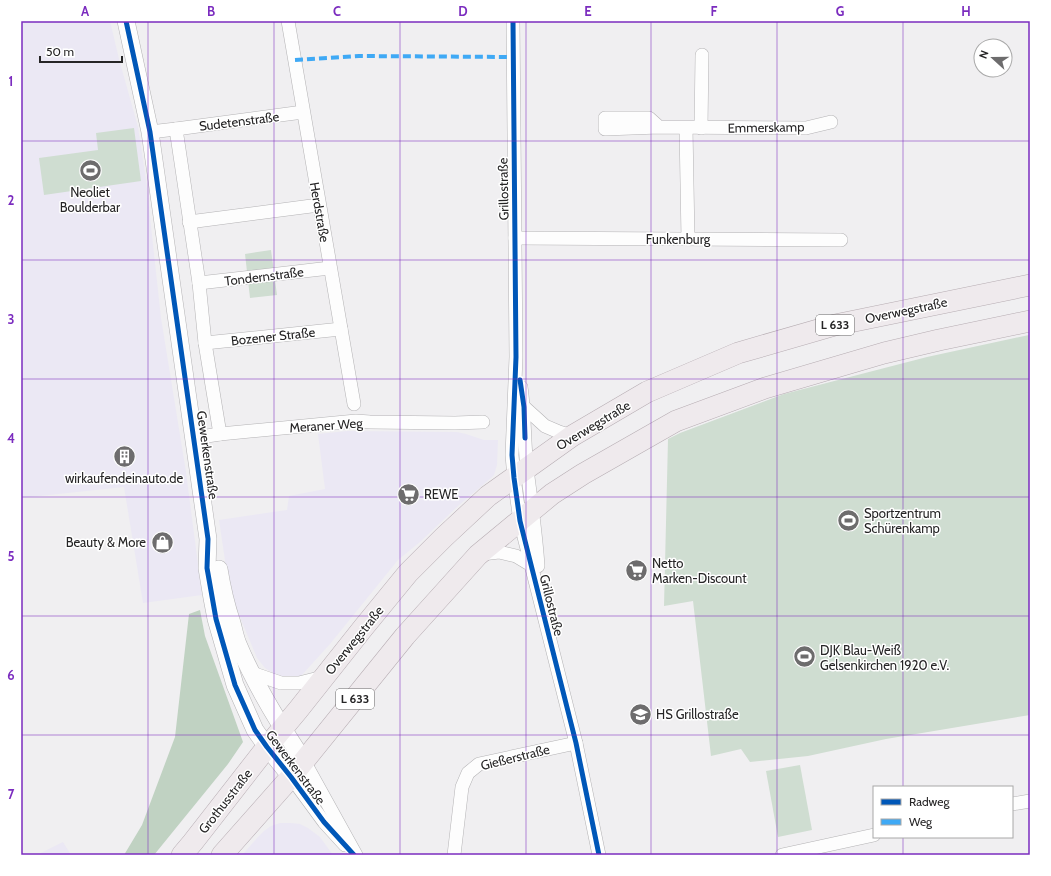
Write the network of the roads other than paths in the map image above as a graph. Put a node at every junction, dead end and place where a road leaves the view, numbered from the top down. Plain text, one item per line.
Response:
1 (126, 21) edge
2 (288, 21) edge
3 (513, 21) edge
4 (702, 55) dead end
5 (303, 112) junction
6 (831, 122) dead end
7 (659, 127) dead end
8 (686, 128) junction
9 (701, 128) junction
10 (176, 129) junction
11 (150, 132) junction
12 (319, 205) junction
13 (189, 222) junction
14 (515, 238) junction
15 (688, 239) junction
16 (841, 240) dead end
17 (330, 268) junction
18 (198, 283) junction
19 (1030, 285) edge
20 (1030, 321) edge
21 (341, 329) junction
22 (205, 343) junction
23 (516, 357) junction
24 (354, 404) dead end
25 (524, 407) junction
26 (483, 422) dead end
27 (220, 434) junction
28 (572, 436) junction
29 (194, 438) junction
30 (520, 473) junction
31 (526, 516) junction
32 (208, 539) junction
33 (478, 555) junction
34 (531, 565) junction
35 (540, 604) junction
36 (252, 673) junction
37 (323, 678) junction
38 (282, 729) junction
39 (576, 743) junction
40 (267, 747) junction
41 (304, 761) junction
42 (292, 777) junction
43 (1030, 801) edge
44 (1013, 804) edge
45 (873, 835) edge
46 (829, 850) edge
47 (182, 855) edge
48 (222, 855) edge
49 (355, 855) edge
50 (454, 855) edge
51 (599, 855) edge
52 (782, 855) edge

1 - 11 street, Gewerkenstraße
2 - 5 street, Herdstraße
3 - 14 street, Grillostraße
4 - 9 street
5 - 10 street, Sudetenstraße
5 - 12 street, Herdstraße
6 - 9 street, Emmerskamp
7 - 8 street, Emmerskamp
8 - 9 street, Emmerskamp
8 - 15 street
10 - 11 street
10 - 13 street, Gewerkenstraße
11 - 29 street, Gewerkenstraße
12 - 13 street
12 - 17 street, Herdstraße
13 - 18 street, Gewerkenstraße
14 - 15 street, Funkenburg
14 - 23 street, Grillostraße
15 - 16 street, Funkenburg
17 - 18 street, Tondernstraße
17 - 21 street, Herdstraße
18 - 22 street, Gewerkenstraße
19 - 28 main road, Overwegstraße / L 633
20 - 31 main road, L 633
21 - 22 street, Bozener Straße
21 - 24 street, Herdstraße
22 - 27 street, Gewerkenstraße
23 - 25 street, Grillostraße
23 - 30 street, Grillostraße
25 - 28 street
25 - 30 street, Grillostraße
26 - 27 street, Meraner Weg
27 - 29 street, Meraner Weg
28 - 30 main road, Overwegstraße / L 633
29 - 32 street, Gewerkenstraße
30 - 31 street, Grillostraße
30 - 37 main road, Overwegstraße / L 633
31 - 33 main road, L 633
31 - 34 street, Grillostraße
31 - 35 street, Grillostraße
32 - 36 street, Gewerkenstraße
32 - 40 street, Gewerkenstraße
33 - 34 street
33 - 41 main road, L 633
34 - 35 street, Grillostraße
35 - 39 street, Grillostraße
36 - 37 street
36 - 38 street, Gewerkenstraße
37 - 38 main road, Overwegstraße / L 633
38 - 40 main road, Overwegstraße / L 633
38 - 41 street, Gewerkenstraße
39 - 50 street, Gießerstraße
39 - 51 street, Grillostraße
40 - 42 street, Gewerkenstraße
40 - 47 main road, Grothusstraße / L 633
41 - 42 main road, L 633
41 - 49 street, Gewerkenstraße
42 - 48 main road, L 633
42 - 49 street, Gewerkenstraße
43 - 44 street
45 - 46 street
46 - 52 street

